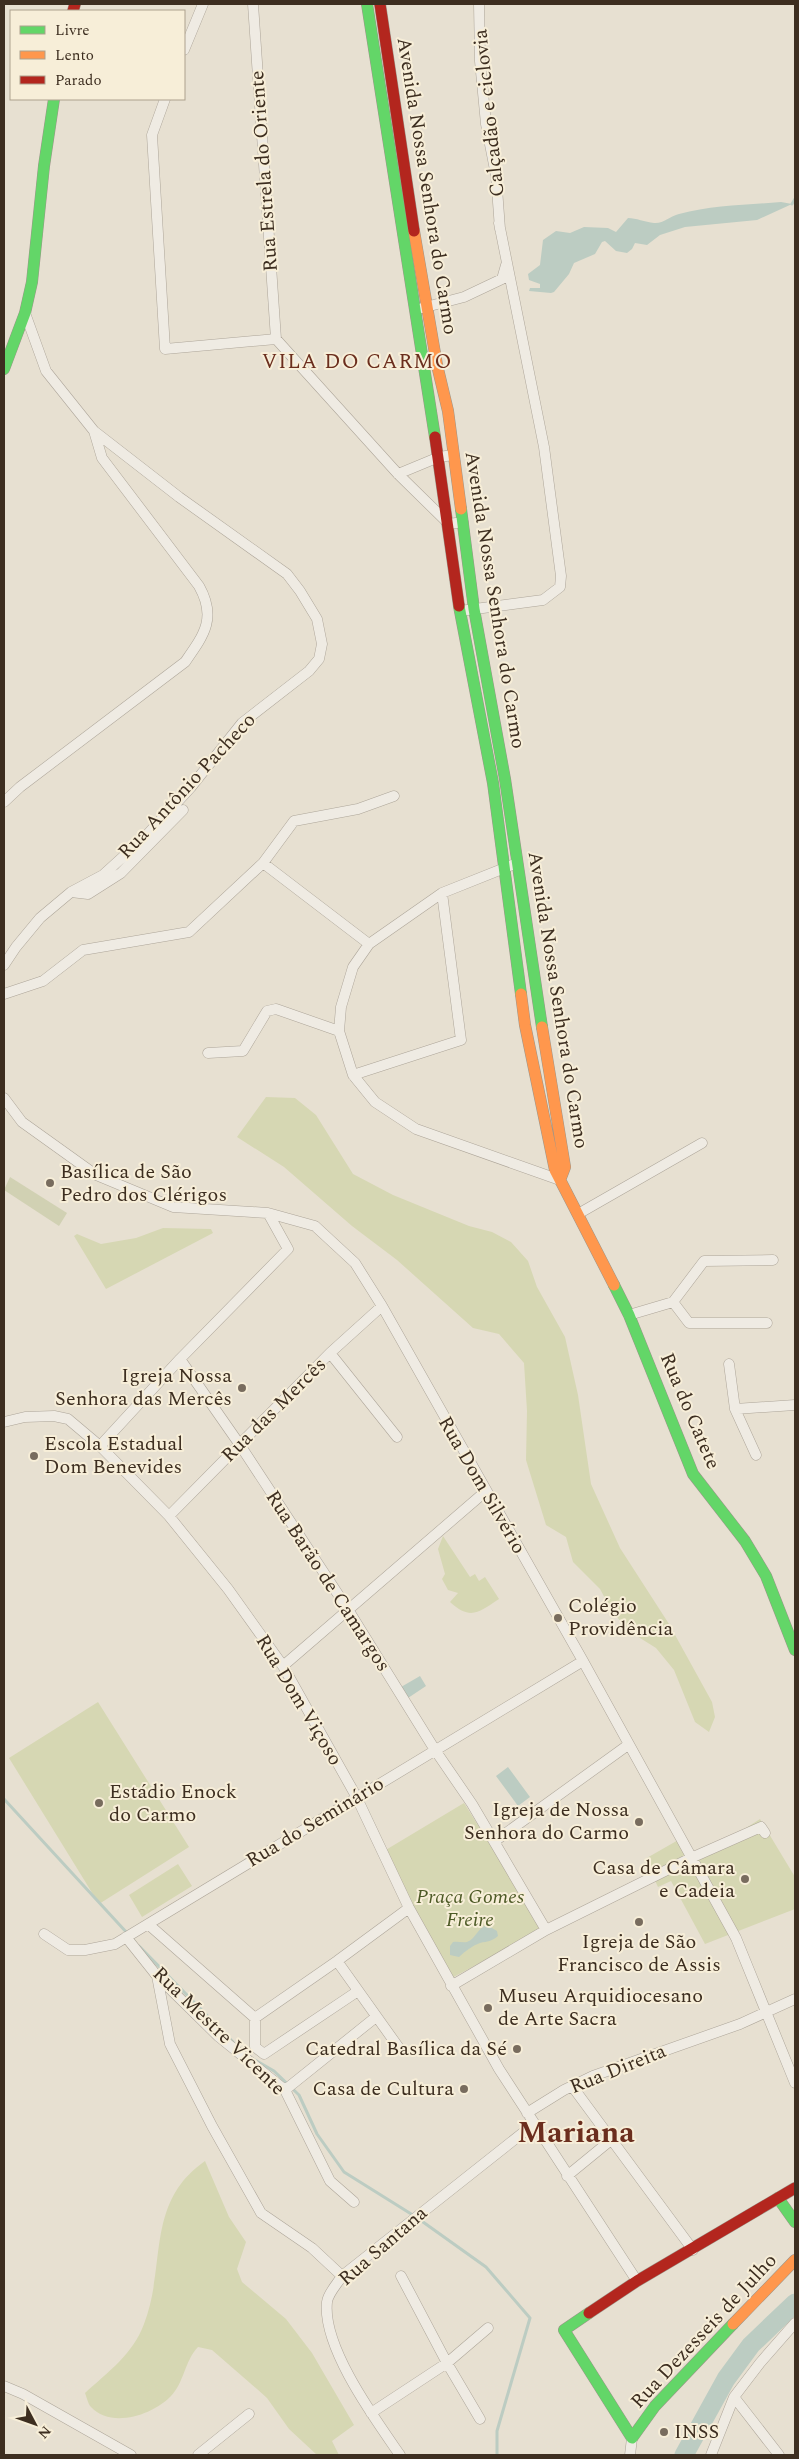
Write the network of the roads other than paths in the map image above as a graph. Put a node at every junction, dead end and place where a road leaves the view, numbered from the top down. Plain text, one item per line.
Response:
1 (203, 4) edge
2 (253, 4) edge
3 (367, 4) edge
4 (380, 4) edge
5 (479, 4) edge
6 (185, 48) edge
7 (386, 48) junction
8 (374, 52) junction
9 (54, 100) edge
10 (165, 100) edge
11 (499, 223) junction
12 (415, 235) junction
13 (403, 239) junction
14 (429, 306) junction
15 (414, 311) junction
16 (26, 313) junction
17 (276, 339) junction
18 (437, 365) junction
19 (425, 368) junction
20 (4, 369) edge
21 (94, 431) junction
22 (453, 455) junction
23 (439, 457) junction
24 (398, 474) junction
25 (463, 522) junction
26 (449, 524) junction
27 (474, 609) junction
28 (460, 611) junction
29 (484, 662) junction
30 (472, 665) junction
31 (505, 779) junction
32 (493, 783) junction
33 (394, 796) dead end
34 (4, 802) edge
35 (183, 810) dead end
36 (263, 863) junction
37 (517, 863) junction
38 (503, 868) junction
39 (71, 892) junction
40 (442, 893) junction
41 (369, 944) junction
42 (4, 965) edge
43 (4, 994) edge
44 (541, 1022) junction
45 (525, 1026) junction
46 (339, 1031) junction
47 (208, 1054) dead end
48 (353, 1075) junction
49 (4, 1098) edge
50 (702, 1143) dead end
51 (560, 1180) junction
52 (268, 1214) junction
53 (578, 1214) junction
54 (773, 1260) dead end
55 (673, 1302) junction
56 (382, 1306) junction
57 (629, 1315) junction
58 (766, 1323) dead end
59 (330, 1354) junction
60 (180, 1359) junction
61 (729, 1364) dead end
62 (795, 1404) edge
63 (734, 1409) junction
64 (4, 1422) edge
65 (397, 1437) dead end
66 (240, 1445) junction
67 (100, 1446) junction
68 (756, 1455) dead end
69 (486, 1491) junction
70 (169, 1516) junction
71 (347, 1608) junction
72 (795, 1650) edge
73 (583, 1661) junction
74 (283, 1666) junction
75 (628, 1745) junction
76 (434, 1750) junction
77 (356, 1796) junction
78 (765, 1833) dead end
79 (495, 1841) junction
80 (691, 1858) junction
81 (409, 1908) junction
82 (148, 1924) junction
83 (546, 1930) junction
84 (44, 1934) dead end
85 (126, 1937) junction
86 (337, 1961) junction
87 (157, 1976) junction
88 (451, 1986) junction
89 (358, 1991) junction
90 (795, 1999) edge
91 (767, 2012) junction
92 (376, 2017) junction
93 (254, 2018) junction
94 (399, 2048) dead end
95 (795, 2083) edge
96 (572, 2086) junction
97 (285, 2090) junction
98 (528, 2113) junction
99 (534, 2124) junction
100 (611, 2140) junction
101 (567, 2176) junction
102 (795, 2188) edge
103 (778, 2198) junction
104 (354, 2202) dead end
105 (795, 2222) edge
106 (693, 2250) junction
107 (795, 2260) edge
108 (342, 2276) junction
109 (401, 2276) dead end
110 (637, 2281) junction
111 (795, 2323) edge
112 (488, 2328) dead end
113 (447, 2363) junction
114 (4, 2386) edge
115 (734, 2398) junction
116 (371, 2413) junction
117 (249, 2414) dead end
118 (480, 2419) dead end
119 (632, 2438) junction
120 (131, 2455) edge
121 (198, 2455) edge
122 (400, 2455) edge
123 (630, 2455) edge
124 (711, 2455) edge
125 (779, 2455) edge

1 - 6 street
2 - 17 street, Rua Estrela do Oriente
3 - 8 street, Avenida Nossa Senhora do Carmo
4 - 7 street, Avenida Nossa Senhora do Carmo
5 - 11 street, Calçadão e ciclovia
7 - 8 street
7 - 12 street, Avenida Nossa Senhora do Carmo
8 - 13 street, Avenida Nossa Senhora do Carmo
9 - 16 street
10 - 17 street
11 - 14 street
11 - 27 street
12 - 13 street
12 - 14 street, Avenida Nossa Senhora do Carmo
13 - 15 street, Avenida Nossa Senhora do Carmo
14 - 15 street
14 - 18 street, Avenida Nossa Senhora do Carmo
15 - 19 street, Avenida Nossa Senhora do Carmo
16 - 20 street
16 - 21 street
17 - 24 street
18 - 19 street
18 - 22 street, Avenida Nossa Senhora do Carmo
19 - 23 street, Avenida Nossa Senhora do Carmo
21 - 34 street
21 - 39 street, Rua Antônio Pacheco
22 - 23 street
22 - 25 street, Avenida Nossa Senhora do Carmo
23 - 24 street
23 - 26 street, Avenida Nossa Senhora do Carmo
24 - 26 street
25 - 26 street
25 - 27 street, Avenida Nossa Senhora do Carmo
26 - 28 street, Avenida Nossa Senhora do Carmo
27 - 28 street
27 - 29 street, Avenida Nossa Senhora do Carmo
28 - 30 street, Avenida Nossa Senhora do Carmo
29 - 30 street
29 - 31 street, Avenida Nossa Senhora do Carmo
30 - 32 street, Avenida Nossa Senhora do Carmo
31 - 32 street
31 - 37 street, Avenida Nossa Senhora do Carmo
32 - 38 street, Avenida Nossa Senhora do Carmo
33 - 36 street
35 - 39 street, Rua Antônio Pacheco
36 - 41 street
36 - 43 street
37 - 38 street
37 - 44 street, Avenida Nossa Senhora do Carmo
38 - 40 street
38 - 45 street, Avenida Nossa Senhora do Carmo
39 - 42 street, Rua Antônio Pacheco
40 - 41 street
40 - 48 street
41 - 46 street
44 - 45 street
44 - 51 street, Avenida Nossa Senhora do Carmo
45 - 51 street, Avenida Nossa Senhora do Carmo
46 - 47 street
46 - 48 street
48 - 51 street
49 - 52 street, Rua Dom Silvério
50 - 53 street
51 - 53 street, Rua do Catete
52 - 56 street, Rua Dom Silvério
52 - 60 street
53 - 57 street, Rua do Catete
54 - 55 street
55 - 57 street
55 - 58 street
56 - 59 street, Rua das Mercês
56 - 69 street, Rua Dom Silvério
57 - 72 street, Rua do Catete
59 - 65 street
59 - 66 street, Rua das Mercês
60 - 66 street, Rua Barão de Camargos
60 - 67 street
61 - 63 street
62 - 63 street
63 - 68 street
64 - 67 street, Rua Dom Viçoso
66 - 70 street, Rua das Mercês
66 - 71 street, Rua Barão de Camargos
67 - 70 street, Rua Dom Viçoso
69 - 71 street
69 - 73 street, Rua Dom Silvério
70 - 74 street, Rua Dom Viçoso
71 - 74 street
71 - 76 street, Rua Barão de Camargos
73 - 75 street, Rua Dom Silvério
73 - 76 street, Rua do Seminário
74 - 77 street, Rua Dom Viçoso
75 - 79 street
75 - 80 street, Rua Dom Silvério
76 - 77 street, Rua do Seminário
76 - 79 street, Rua Barão de Camargos
77 - 81 street, Rua Dom Viçoso
77 - 82 street, Rua do Seminário
78 - 80 street
79 - 83 street
80 - 83 street
80 - 91 street, Rua Dom Silvério
81 - 86 street
81 - 88 street, Rua Dom Viçoso
82 - 85 street, Rua do Seminário
82 - 93 street
83 - 88 street
84 - 85 street, Rua do Seminário
85 - 87 street, Rua Mestre Vicente
86 - 89 street
86 - 93 street
87 - 97 street, Rua Mestre Vicente
87 - 108 street
88 - 98 street, Rua Dom Viçoso
89 - 92 street
89 - 93 street
90 - 91 street, Rua Direita
91 - 95 street, Rua Dom Silvério
91 - 96 street, Rua Direita
92 - 94 street
92 - 97 street
96 - 98 street, Rua Direita
96 - 100 street
97 - 104 street, Rua Mestre Vicente
98 - 99 street, Rua Dom Viçoso
99 - 101 street, Rua Dom Viçoso
99 - 108 street, Rua Santana
100 - 101 street
100 - 106 street
101 - 110 street, Rua Dom Viçoso
102 - 103 street
103 - 105 street
103 - 106 street
106 - 110 street
107 - 119 street, Rua Dezesseis de Julho
108 - 116 street, Rua Santana
109 - 113 street
110 - 119 street
111 - 115 street
112 - 113 street
113 - 116 street
113 - 118 street
114 - 120 street
115 - 124 street
115 - 125 street
116 - 122 street, Rua Santana
117 - 121 street
119 - 123 street, Rua Dezesseis de Julho

